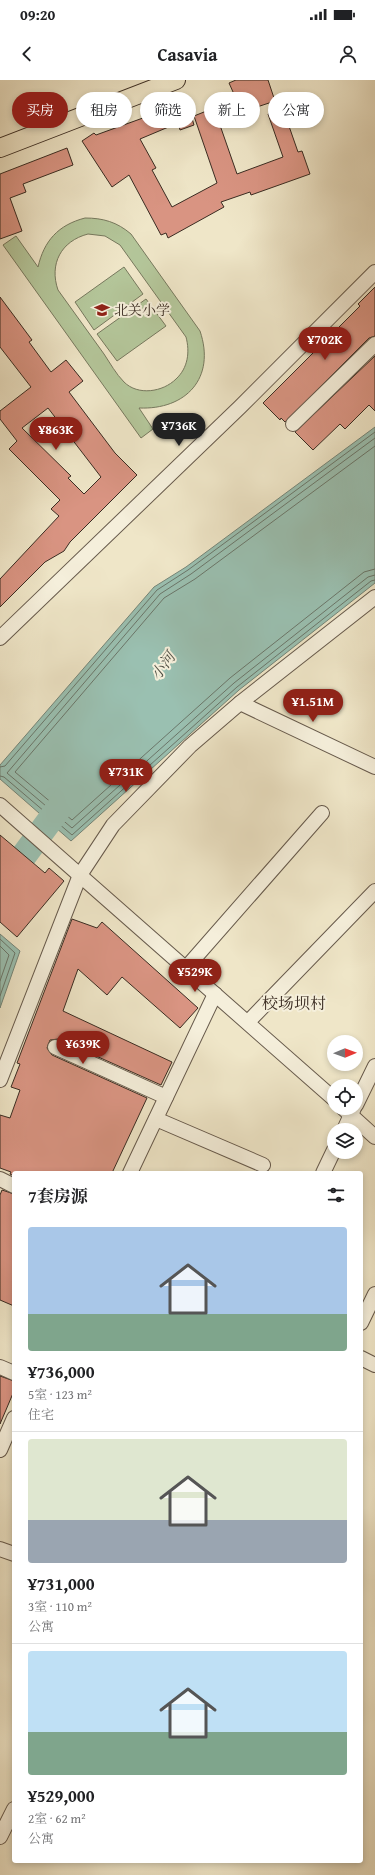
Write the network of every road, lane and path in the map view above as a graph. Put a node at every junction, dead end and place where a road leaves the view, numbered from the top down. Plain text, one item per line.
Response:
1 (146, 80) edge
2 (176, 80) edge
3 (0, 136) edge
4 (0, 148) edge
5 (375, 272) edge
6 (375, 344) edge
7 (293, 424) dead end
8 (375, 597) edge
9 (0, 638) edge
10 (240, 703) junction
11 (375, 767) edge
12 (0, 805) edge
13 (322, 813) dead end
14 (76, 872) junction
15 (375, 891) edge
16 (186, 968) junction
17 (215, 994) junction
18 (248, 1022) junction
19 (55, 1047) dead end
20 (375, 1066) edge
21 (0, 1080) edge
22 (363, 1088) edge
23 (327, 1093) edge
24 (166, 1097) junction
25 (356, 1115) edge
26 (156, 1118) junction
27 (375, 1137) edge
28 (330, 1159) edge
29 (262, 1165) dead end
30 (131, 1171) edge
31 (324, 1171) edge
32 (0, 1179) edge
33 (12, 1185) edge
34 (375, 1294) edge
35 (363, 1319) edge
36 (363, 1359) edge
37 (375, 1365) edge
38 (0, 1367) edge
39 (12, 1372) edge
40 (12, 1423) edge
41 (0, 1450) edge
42 (0, 1549) edge
43 (12, 1553) edge
44 (12, 1813) edge
45 (0, 1837) edge

1 - 3 main road
2 - 4 main road
5 - 9 street
6 - 7 street
8 - 10 street
10 - 11 street
10 - 14 street
12 - 14 street
13 - 16 street
14 - 16 street
14 - 21 street
15 - 18 street
16 - 17 street
17 - 18 street
17 - 24 street
18 - 23 street
19 - 24 street
20 - 22 street
24 - 26 street
25 - 27 street
26 - 29 street
26 - 30 street
28 - 31 street
32 - 33 street
34 - 35 street
36 - 37 street
38 - 39 street
40 - 41 street
42 - 43 street
44 - 45 street

